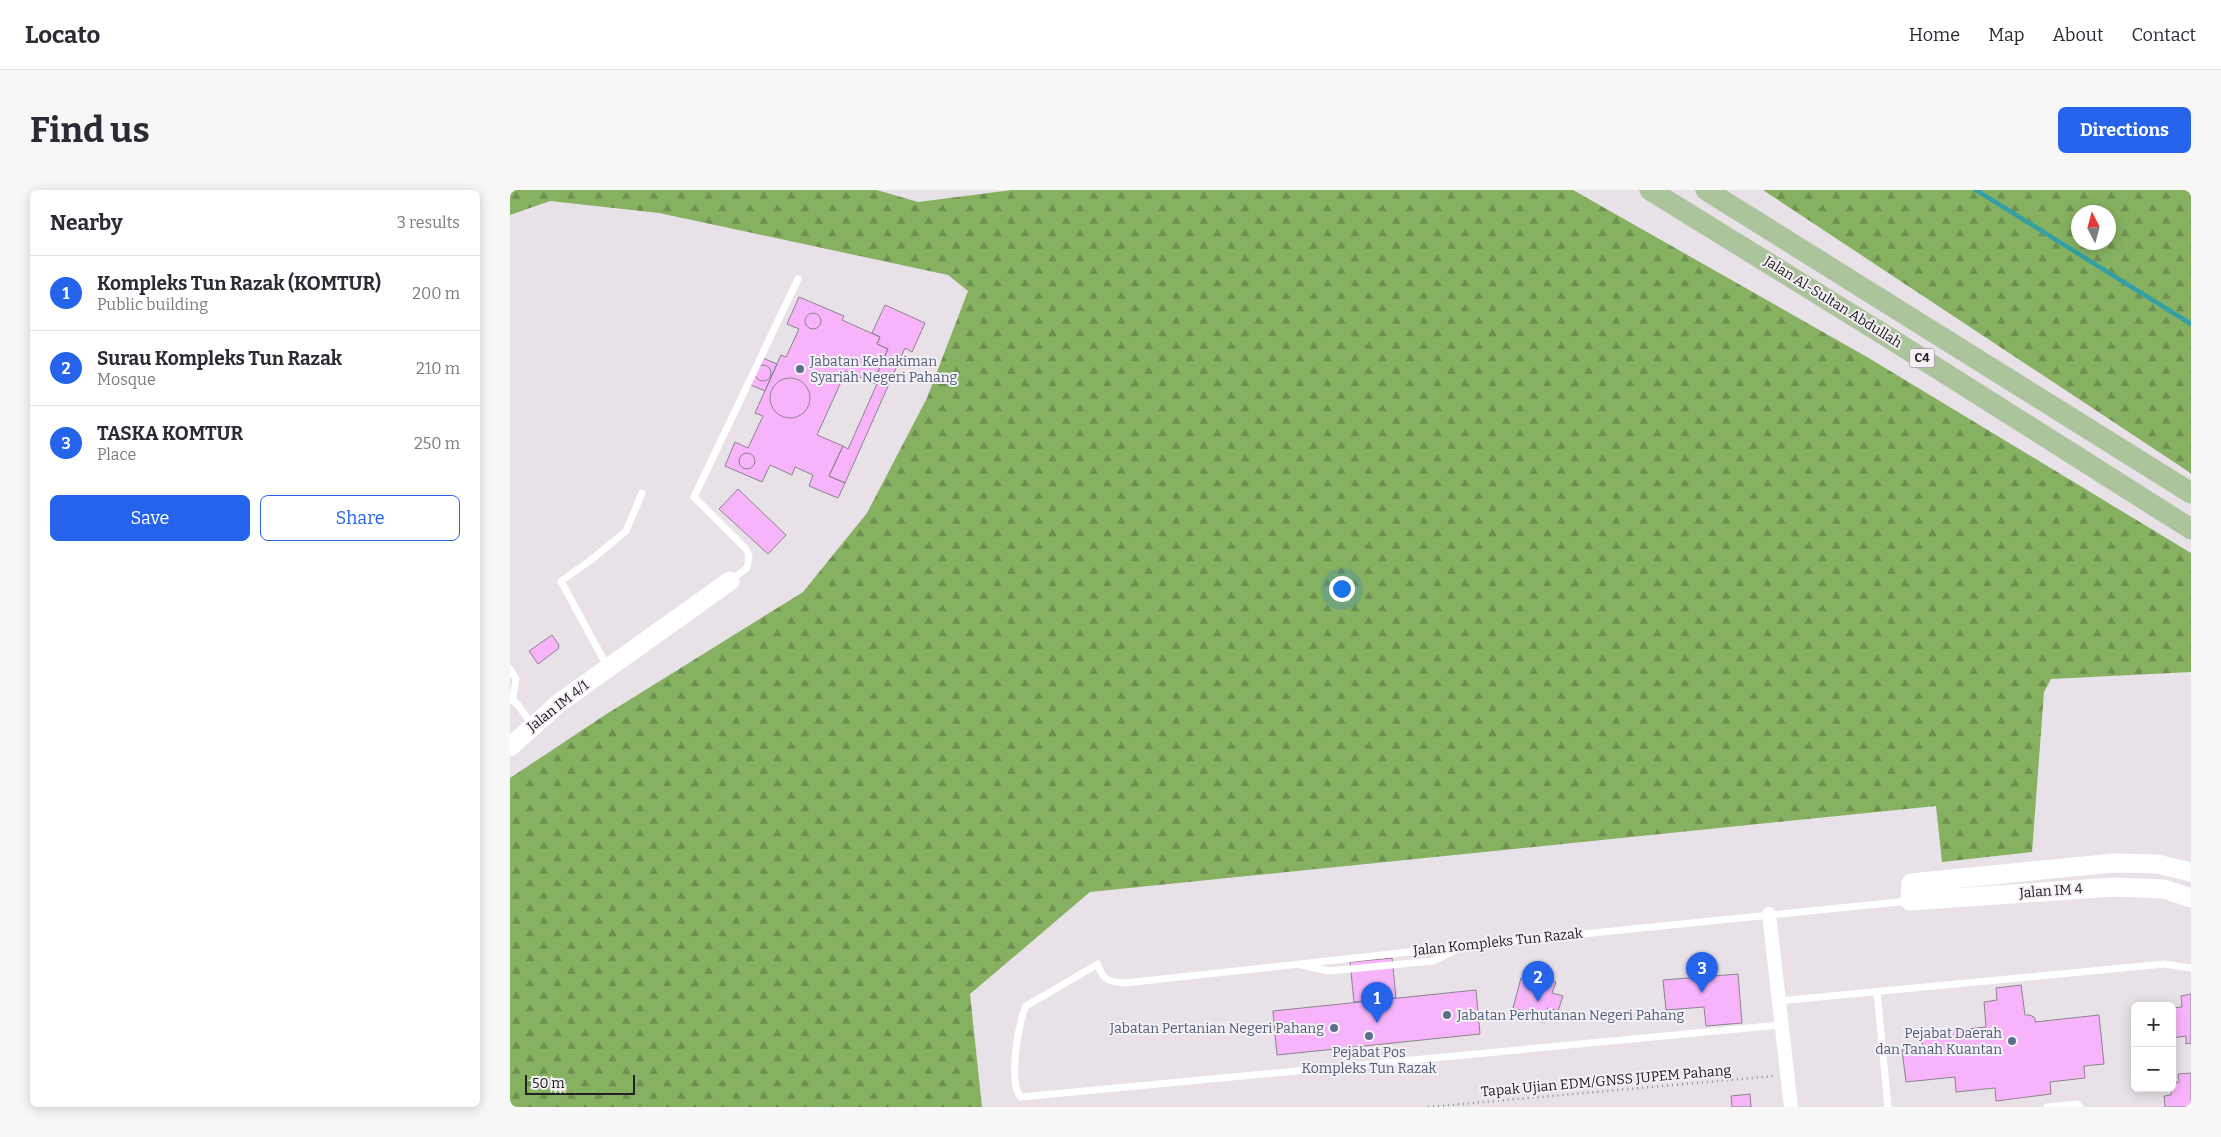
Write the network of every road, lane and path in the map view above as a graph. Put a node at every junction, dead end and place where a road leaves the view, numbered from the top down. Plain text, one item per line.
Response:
1 (1650, 190) edge
2 (1706, 190) edge
3 (798, 279) dead end
4 (642, 493) dead end
5 (2191, 493) edge
6 (2191, 529) edge
7 (730, 581) joint
8 (608, 668) junction
9 (510, 669) edge
10 (511, 698) edge
11 (533, 725) junction
12 (510, 747) edge
13 (2191, 872) edge
14 (1911, 892) junction
15 (2191, 898) edge
16 (1769, 914) junction
17 (1464, 946) junction
18 (1296, 964) junction
19 (2191, 968) edge
20 (1877, 992) junction
21 (1778, 1002) junction
22 (1781, 1025) junction
23 (1785, 1075) junction
24 (1428, 1107) edge
25 (1791, 1107) edge
26 (1888, 1107) edge
27 (2046, 1107) edge
28 (2080, 1107) edge

1 - 6 main road, Jalan Al-Sultan Abdullah / C4
2 - 5 main road, Jalan Al-Sultan Abdullah / C4
3 - 7 lane
4 - 8 lane
7 - 8 street, Jalan IM 4/1
8 - 11 street, Jalan IM 4/1
9 - 10 lane
10 - 11 lane
11 - 12 street, Jalan IM 4/1
13 - 14 street, Jalan IM 4
14 - 15 street, Jalan IM 4
14 - 16 lane, Jalan Kompleks Tun Razak
16 - 17 lane, Jalan Kompleks Tun Razak
16 - 21 street
17 - 18 lane, Jalan Kompleks Tun Razak
17 - 18 lane
18 - 22 lane, Jalan Kompleks Tun Razak
19 - 20 lane
20 - 21 lane
20 - 26 lane
21 - 22 street
22 - 23 street
23 - 24 path, Tapak Ujian EDM/GNSS JUPEM Pahang
23 - 25 street
27 - 28 lane

